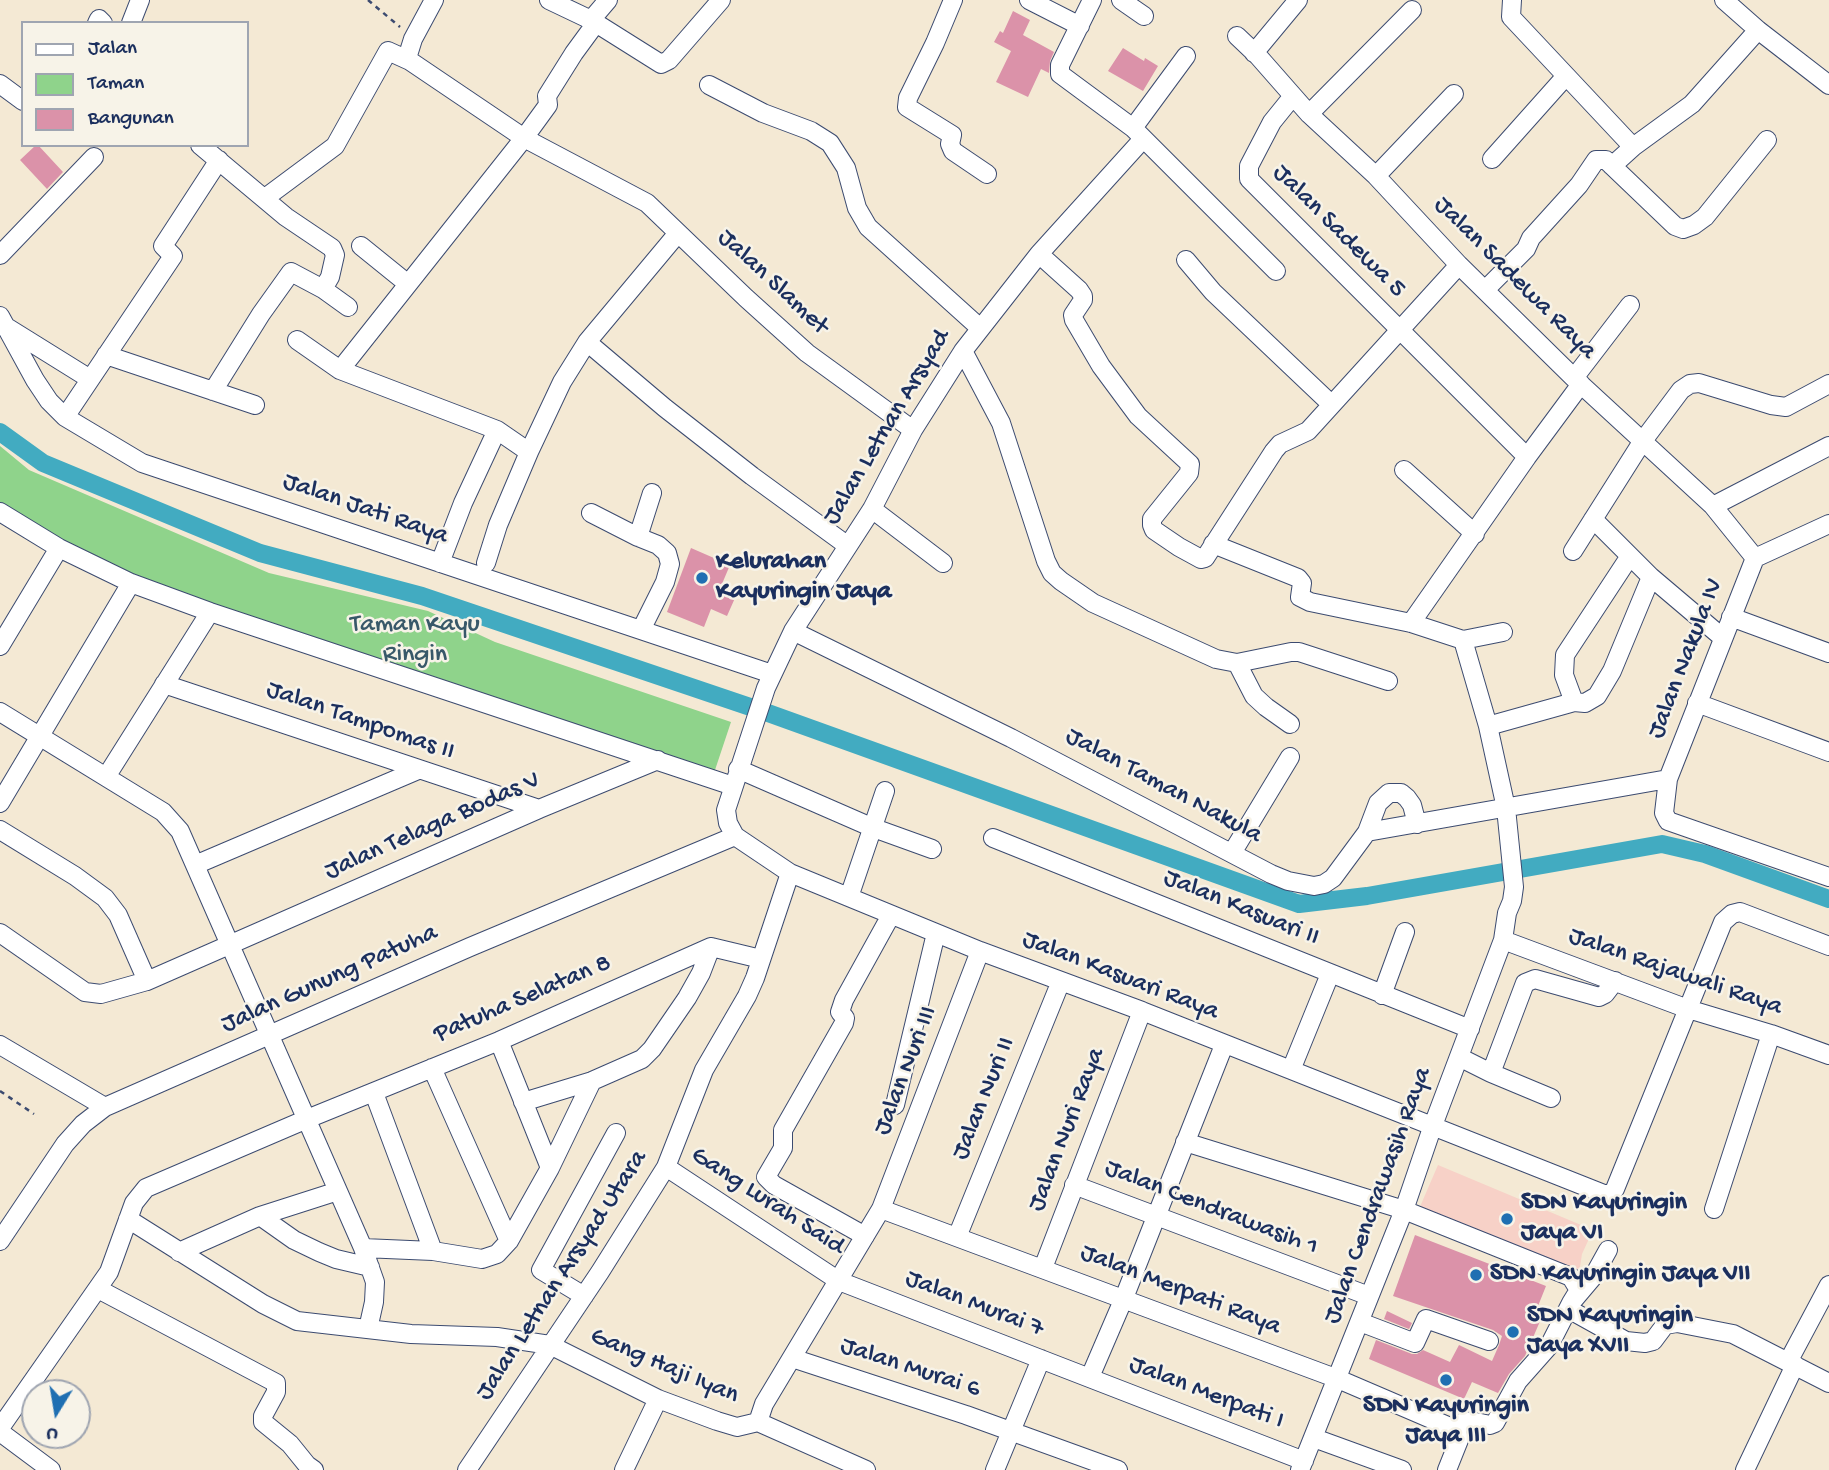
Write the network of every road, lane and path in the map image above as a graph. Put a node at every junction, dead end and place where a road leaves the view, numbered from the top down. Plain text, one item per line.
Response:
1 (140, 0) edge
2 (368, 0) edge
3 (434, 0) edge
4 (549, 0) edge
5 (608, 0) edge
6 (721, 0) edge
7 (953, 0) edge
8 (1029, 0) edge
9 (1092, 0) edge
10 (1121, 0) edge
11 (1298, 0) edge
12 (1512, 0) edge
13 (1724, 0) edge
14 (1412, 10) dead end
15 (1143, 16) dead end
16 (132, 21) edge
17 (593, 22) junction
18 (1080, 26) junction
19 (1758, 30) junction
20 (1237, 36) dead end
21 (413, 39) junction
22 (1254, 53) junction
23 (1186, 56) dead end
24 (410, 61) junction
25 (1566, 76) junction
26 (0, 83) edge
27 (709, 85) dead end
28 (1829, 85) edge
29 (1454, 94) dead end
30 (1293, 96) junction
31 (21, 99) edge
32 (1309, 114) junction
33 (1138, 133) junction
34 (524, 138) junction
35 (1767, 140) dead end
36 (203, 147) edge
37 (1633, 147) junction
38 (94, 158) dead end
39 (1492, 159) dead end
40 (219, 160) junction
41 (1612, 166) junction
42 (987, 174) dead end
43 (1376, 176) junction
44 (265, 198) junction
45 (678, 233) junction
46 (361, 246) dead end
47 (1039, 254) junction
48 (0, 255) edge
49 (1186, 260) dead end
50 (1459, 265) junction
51 (1276, 271) dead end
52 (408, 284) junction
53 (323, 289) junction
54 (1485, 289) junction
55 (1630, 305) dead end
56 (348, 307) dead end
57 (4, 322) edge
58 (981, 328) junction
59 (1398, 330) junction
60 (296, 340) dead end
61 (587, 342) junction
62 (962, 351) junction
63 (106, 355) junction
64 (340, 370) junction
65 (90, 379) junction
66 (1578, 381) junction
67 (1829, 384) edge
68 (213, 391) junction
69 (1331, 404) junction
70 (255, 405) dead end
71 (65, 417) junction
72 (497, 430) junction
73 (913, 430) junction
74 (1642, 442) junction
75 (1829, 446) edge
76 (529, 452) junction
77 (1527, 457) junction
78 (1404, 470) dead end
79 (652, 493) dead end
80 (1713, 506) junction
81 (872, 509) junction
82 (0, 512) edge
83 (591, 513) dead end
84 (1592, 520) junction
85 (1829, 524) edge
86 (1475, 534) junction
87 (638, 537) junction
88 (1213, 544) junction
89 (848, 545) junction
90 (59, 548) junction
91 (1573, 551) dead end
92 (1630, 556) junction
93 (1755, 558) junction
94 (440, 563) junction
95 (486, 563) dead end
96 (943, 563) dead end
97 (1651, 577) junction
98 (131, 583) junction
99 (209, 612) junction
100 (1731, 617) junction
101 (1411, 623) junction
102 (641, 630) junction
103 (793, 631) junction
104 (1503, 632) dead end
105 (1723, 638) junction
106 (1463, 640) junction
107 (0, 646) edge
108 (1829, 653) edge
109 (1237, 663) junction
110 (769, 681) junction
111 (1388, 681) dead end
112 (164, 684) junction
113 (1574, 702) junction
114 (1698, 704) junction
115 (0, 712) edge
116 (1290, 724) dead end
117 (1488, 726) junction
118 (40, 737) junction
119 (1829, 752) edge
120 (1290, 757) dead end
121 (658, 760) junction
122 (418, 770) junction
123 (106, 777) junction
124 (736, 777) junction
125 (1668, 779) junction
126 (885, 790) dead end
127 (0, 803) edge
128 (1506, 808) junction
129 (539, 809) junction
130 (1417, 824) junction
131 (871, 827) junction
132 (0, 831) edge
133 (1367, 832) junction
134 (735, 836) junction
135 (993, 838) dead end
136 (933, 849) dead end
137 (1232, 853) junction
138 (195, 865) junction
139 (790, 873) junction
140 (1829, 877) edge
141 (849, 897) junction
142 (891, 915) junction
143 (1405, 932) dead end
144 (0, 933) edge
145 (936, 933) junction
146 (1503, 940) junction
147 (230, 944) junction
148 (1829, 946) edge
149 (711, 947) junction
150 (980, 951) junction
151 (761, 959) junction
152 (1330, 974) junction
153 (147, 981) junction
154 (1061, 981) junction
155 (1615, 981) junction
156 (1382, 995) junction
157 (1688, 1009) junction
158 (1142, 1011) junction
159 (1470, 1029) junction
160 (1771, 1034) junction
161 (271, 1035) junction
162 (499, 1041) junction
163 (0, 1045) edge
164 (1224, 1045) junction
165 (1829, 1055) edge
166 (1459, 1057) junction
167 (432, 1068) junction
168 (1291, 1070) junction
169 (1492, 1073) junction
170 (592, 1081) junction
171 (0, 1091) edge
172 (374, 1093) junction
173 (1551, 1098) dead end
174 (523, 1102) junction
175 (895, 1105) dead end
176 (105, 1107) junction
177 (34, 1114) dead end
178 (307, 1119) junction
179 (1432, 1128) junction
180 (616, 1133) dead end
181 (1185, 1142) junction
182 (666, 1167) junction
183 (550, 1168) junction
184 (1074, 1185) junction
185 (338, 1191) junction
186 (881, 1209) junction
187 (1714, 1209) dead end
188 (1404, 1210) junction
189 (260, 1216) junction
190 (1155, 1216) junction
191 (128, 1219) junction
192 (865, 1236) junction
193 (957, 1237) junction
194 (0, 1241) edge
195 (509, 1241) junction
196 (363, 1248) junction
197 (1608, 1250) dead end
198 (433, 1251) junction
199 (179, 1252) junction
200 (370, 1267) junction
201 (1043, 1268) junction
202 (839, 1281) junction
203 (1829, 1285) edge
204 (98, 1289) junction
205 (584, 1296) junction
206 (1369, 1296) junction
207 (1124, 1298) junction
208 (1571, 1303) junction
209 (1360, 1322) junction
210 (369, 1328) junction
211 (1489, 1341) dead end
212 (550, 1345) junction
213 (792, 1358) junction
214 (1041, 1359) junction
215 (1791, 1364) junction
216 (1090, 1377) junction
217 (1338, 1379) junction
218 (1829, 1383) edge
219 (658, 1399) junction
220 (758, 1422) junction
221 (0, 1430) edge
222 (1457, 1430) junction
223 (1012, 1431) junction
224 (1314, 1438) junction
225 (1302, 1465) edge
226 (51, 1470) edge
227 (314, 1470) edge
228 (467, 1470) edge
229 (624, 1470) edge
230 (866, 1470) edge
231 (995, 1470) edge
232 (1118, 1470) edge
233 (1402, 1470) edge
234 (1447, 1470) edge
235 (1745, 1470) edge

1 - 16 street
2 - 21 path
3 - 21 street
4 - 17 street
5 - 17 street
6 - 17 street
7 - 42 street
8 - 18 street
9 - 18 street
10 - 15 street
11 - 22 street
12 - 25 street
13 - 19 street
14 - 32 street
17 - 34 street
18 - 33 street
19 - 28 street
19 - 37 street
20 - 22 street, Jalan Sadewa Raya
21 - 24 street
22 - 30 street, Jalan Sadewa Raya
23 - 33 street, Jalan Letnan Arsyad
24 - 34 street, Jalan Slamet
24 - 44 street
25 - 37 street
25 - 39 street
26 - 31 street
27 - 58 street
29 - 43 street
30 - 32 street, Jalan Sadewa Raya
30 - 59 street, Jalan Sadewa 5
32 - 43 street, Jalan Sadewa Raya
33 - 47 street, Jalan Letnan Arsyad
33 - 51 street
34 - 45 street, Jalan Slamet
34 - 52 street
35 - 41 street
36 - 40 street
37 - 41 street
38 - 48 street
40 - 44 street
40 - 63 street
41 - 54 street
43 - 50 street, Jalan Sadewa Raya
44 - 53 street
45 - 61 street
45 - 73 street, Jalan Slamet
46 - 52 street
47 - 58 street, Jalan Letnan Arsyad
47 - 88 street
49 - 69 street
50 - 54 street, Jalan Sadewa Raya
50 - 59 street
52 - 64 street
53 - 56 street
53 - 68 street
54 - 66 street, Jalan Sadewa Raya
55 - 66 street
57 - 65 street
57 - 71 street, Jalan Jati Raya
58 - 62 street, Jalan Letnan Arsyad
59 - 69 street
59 - 77 street
60 - 64 street
61 - 76 street
61 - 89 street
62 - 73 street, Jalan Letnan Arsyad
62 - 109 street
63 - 65 street
63 - 68 street
64 - 72 street
65 - 71 street
66 - 74 street, Jalan Sadewa Raya
66 - 77 street
67 - 74 street
68 - 70 street
69 - 88 street
71 - 94 street, Jalan Jati Raya
72 - 76 street
72 - 94 street
73 - 81 street, Jalan Letnan Arsyad
74 - 80 street, Jalan Sadewa Raya
74 - 84 street
75 - 80 street
76 - 95 street
77 - 86 street
78 - 86 street
79 - 87 street
80 - 93 street, Jalan Sadewa Raya
81 - 89 street, Jalan Letnan Arsyad
81 - 96 street
82 - 90 street
83 - 87 street
84 - 91 street
84 - 92 street
85 - 93 street
86 - 101 street
87 - 102 street
88 - 101 street
89 - 103 street, Jalan Letnan Arsyad
90 - 98 street
90 - 107 street
92 - 97 street
92 - 113 street
93 - 100 street, Jalan Nakula IV
94 - 102 street, Jalan Jati Raya
97 - 105 street
97 - 113 street
98 - 99 street
98 - 118 street
99 - 112 street
99 - 121 street
100 - 105 street, Jalan Nakula IV
100 - 108 street
101 - 106 street
102 - 110 street, Jalan Jati Raya
103 - 110 street, Jalan Letnan Arsyad
103 - 137 street, Jalan Taman Nakula
104 - 106 street
105 - 114 street, Jalan Nakula IV
106 - 117 street, Jalan Cendrawasih Raya
109 - 111 street
109 - 116 street
110 - 124 street, Jalan Letnan Arsyad
112 - 122 street, Jalan Tampomas II
112 - 123 street
113 - 117 street
114 - 119 street
114 - 125 street, Jalan Nakula IV
115 - 118 street
117 - 128 street, Jalan Cendrawasih Raya
118 - 123 street
118 - 127 street
120 - 137 street
121 - 124 street
121 - 129 street, Jalan Telaga Bodas V
122 - 129 street, Jalan Tampomas II
122 - 138 street
123 - 138 street
124 - 131 street
124 - 134 street, Jalan Letnan Arsyad
125 - 128 street
125 - 140 street, Jalan Nakula IV
126 - 131 street
128 - 130 street
128 - 146 street, Jalan Cendrawasih Raya
129 - 147 street, Jalan Telaga Bodas V
130 - 133 street
130 - 133 street
131 - 136 street
131 - 141 street
132 - 153 street
133 - 137 street, Jalan Taman Nakula
134 - 139 street
134 - 161 street, Jalan Gunung Patuha
135 - 152 street, Jalan Kasuari II
138 - 147 street
139 - 141 street, Jalan Kasuari Raya
139 - 151 street, Jalan Letnan Arsyad Utara
141 - 142 street, Jalan Kasuari Raya
142 - 145 street, Jalan Kasuari Raya
142 - 192 street
143 - 156 street
144 - 153 street, Jalan Telaga Bodas V
145 - 150 street, Jalan Kasuari Raya
145 - 175 street
146 - 155 street, Jalan Rajawali Raya
146 - 159 street, Jalan Cendrawasih Raya
147 - 153 street, Jalan Telaga Bodas V
147 - 161 street
148 - 157 street
149 - 151 street
149 - 162 street, Patuha Selatan 8
149 - 170 street
150 - 154 street, Jalan Kasuari Raya
150 - 186 street, Jalan Nuri III
151 - 182 street, Jalan Letnan Arsyad Utara
152 - 156 street, Jalan Kasuari II
152 - 168 street
154 - 158 street, Jalan Kasuari Raya
154 - 193 street, Jalan Nuri II
155 - 157 street, Jalan Rajawali Raya
155 - 169 street
156 - 159 street, Jalan Kasuari II
157 - 160 street, Jalan Rajawali Raya
157 - 179 street, Jalan Kasuari Raya
158 - 164 street, Jalan Kasuari Raya
158 - 184 street, Jalan Nuri Raya
159 - 166 street, Jalan Cendrawasih Raya
160 - 165 street, Jalan Rajawali Raya
160 - 187 street
161 - 176 street, Jalan Gunung Patuha
161 - 178 street
162 - 167 street, Patuha Selatan 8
162 - 174 street
163 - 176 street
164 - 168 street, Jalan Kasuari Raya
164 - 181 street
166 - 169 street
166 - 179 street, Jalan Cendrawasih Raya
167 - 172 street, Patuha Selatan 8
167 - 195 street
168 - 179 street, Jalan Kasuari Raya
169 - 173 street
170 - 174 street
170 - 183 street
171 - 177 path
172 - 178 street, Patuha Selatan 8
172 - 198 street
174 - 183 street
176 - 194 street, Jalan Gunung Patuha
178 - 185 street
178 - 191 street, Patuha Selatan 8
179 - 188 street, Jalan Cendrawasih Raya
180 - 205 street
181 - 188 street
181 - 190 street
182 - 202 street, Gang Lurah Said
182 - 205 street, Jalan Letnan Arsyad Utara
183 - 195 street
184 - 190 street, Jalan Cendrawasih 1
184 - 201 street, Jalan Nuri Raya
185 - 189 street
185 - 196 street
186 - 192 street, Jalan Nuri III
186 - 193 street, Jalan Merpati Raya
188 - 206 street, Jalan Cendrawasih Raya
188 - 208 street
189 - 199 street
189 - 200 street
190 - 206 street, Jalan Cendrawasih 1
190 - 207 street
191 - 199 street, Gang Haji Iyan
191 - 204 street, Patuha Selatan 8
192 - 202 street, Jalan Nuri III
193 - 201 street, Jalan Merpati Raya
195 - 198 street
196 - 198 street
196 - 200 street
197 - 208 street
199 - 210 street, Gang Haji Iyan
200 - 210 street
201 - 207 street, Jalan Merpati Raya
202 - 213 street, Jalan Nuri III
202 - 214 street, Jalan Murai 7
203 - 215 street
204 - 221 street, Patuha Selatan 8
204 - 227 street
205 - 212 street, Jalan Letnan Arsyad Utara
206 - 209 street, Jalan Cendrawasih Raya
207 - 216 street
207 - 217 street, Jalan Merpati Raya
208 - 215 street
208 - 222 street
209 - 211 street
209 - 217 street, Jalan Cendrawasih Raya
210 - 212 street, Gang Haji Iyan
212 - 219 street, Gang Haji Iyan
212 - 228 street, Jalan Letnan Arsyad Utara
213 - 220 street, Jalan Nuri III
213 - 223 street, Jalan Murai 6
214 - 216 street, Jalan Murai 7
214 - 223 street
215 - 218 street
215 - 235 street
216 - 225 street, Jalan Merpati I
217 - 222 street, Jalan Merpati Raya
217 - 224 street, Jalan Cendrawasih Raya
219 - 220 street, Gang Haji Iyan
219 - 229 street
220 - 230 street
221 - 226 street
222 - 234 street
223 - 231 street
223 - 232 street, Jalan Murai 6
224 - 225 street, Jalan Cendrawasih Raya
224 - 233 street

